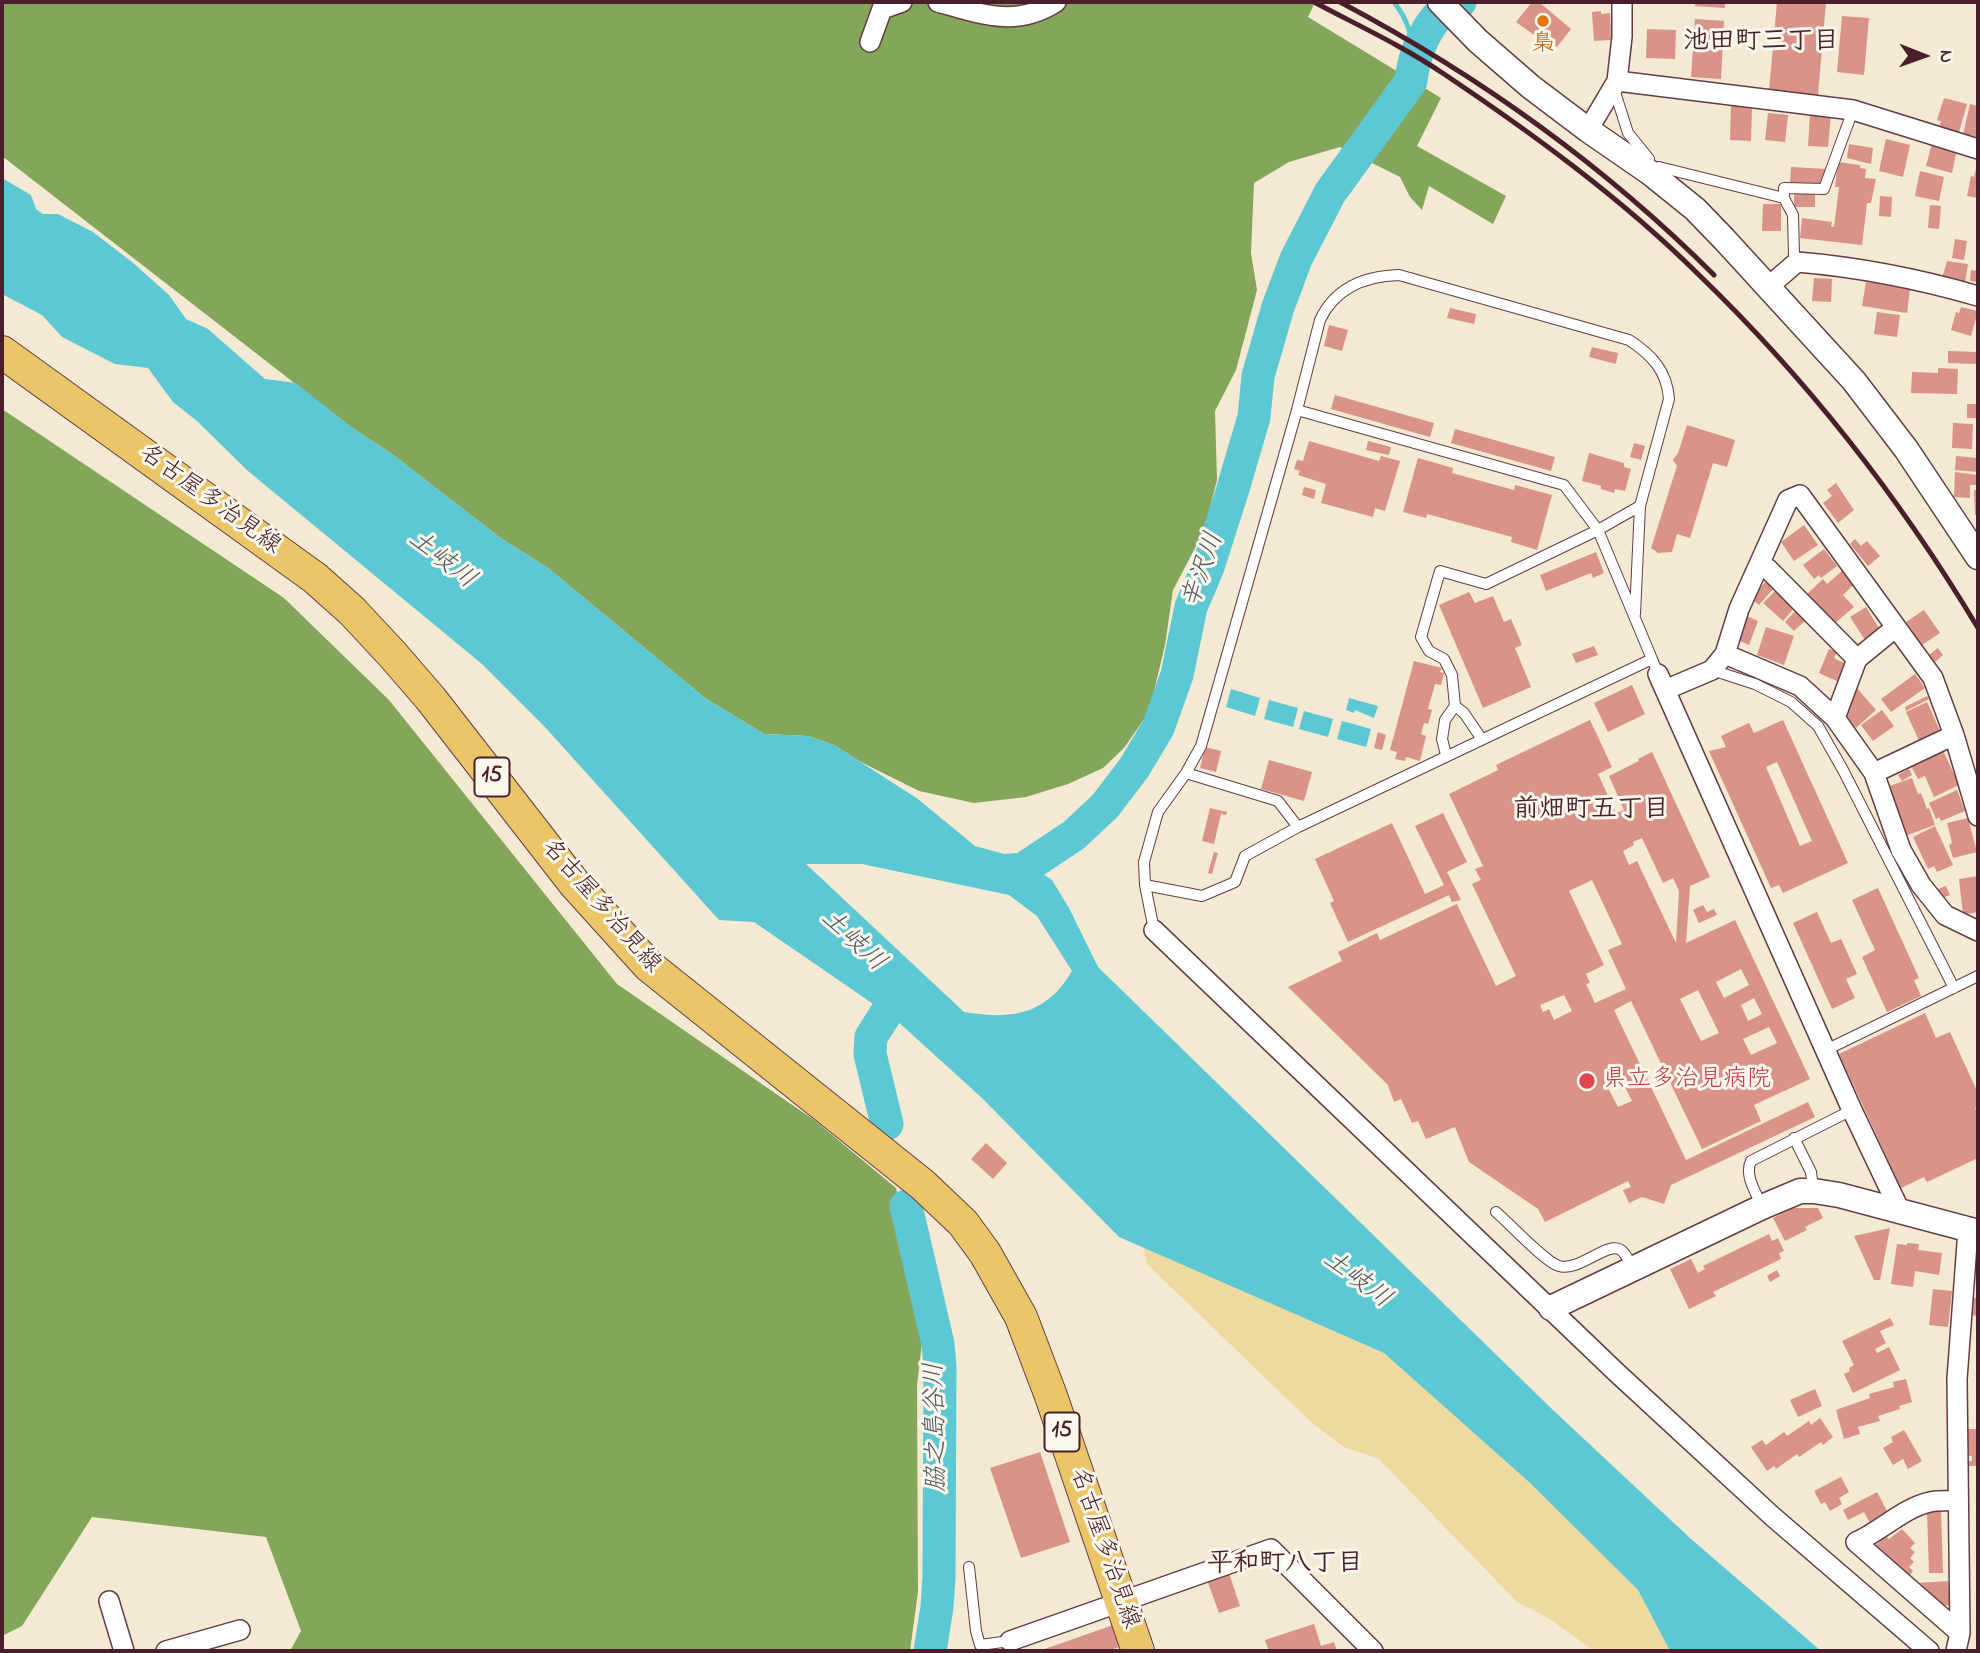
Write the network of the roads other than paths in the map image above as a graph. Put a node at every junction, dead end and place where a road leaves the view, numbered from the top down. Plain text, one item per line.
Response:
1 (902, 2) edge
2 (938, 2) edge
3 (1056, 2) edge
4 (1440, 2) edge
5 (1622, 2) edge
6 (1023, 8) edge
7 (870, 42) dead end
8 (1615, 85) junction
9 (1853, 110) junction
10 (1588, 130) junction
11 (1978, 149) edge
12 (1647, 170) junction
13 (1784, 198) junction
14 (1797, 262) junction
15 (1768, 287) junction
16 (1978, 296) edge
17 (2, 352) edge
18 (1297, 410) junction
19 (1640, 506) junction
20 (1598, 530) junction
21 (1978, 557) edge
22 (1759, 565) junction
23 (1635, 617) junction
24 (1895, 628) junction
25 (1725, 654) junction
26 (1857, 659) junction
27 (1712, 670) junction
28 (1658, 674) junction
29 (1455, 706) junction
30 (1835, 718) junction
31 (1954, 734) junction
32 (1480, 738) junction
33 (1446, 755) junction
34 (1186, 773) junction
35 (1874, 773) junction
36 (1978, 816) edge
37 (1298, 827) junction
38 (1145, 885) junction
39 (1154, 930) joint
40 (1978, 931) edge
41 (1978, 976) edge
42 (1954, 988) junction
43 (1826, 1050) junction
44 (1852, 1110) junction
45 (1794, 1138) junction
46 (1814, 1191) junction
47 (1762, 1207) junction
48 (1496, 1212) dead end
49 (1901, 1213) junction
50 (1973, 1231) edge
51 (1633, 1269) junction
52 (1551, 1308) junction
53 (1958, 1501) junction
54 (969, 1567) dead end
55 (109, 1601) dead end
56 (1120, 1601) junction
57 (240, 1630) dead end
58 (1958, 1642) edge
59 (1011, 1648) edge
60 (124, 1651) edge
61 (166, 1651) edge
62 (1138, 1651) edge
63 (1373, 1651) edge
64 (1929, 1651) edge

1 - 7 street
2 - 6 street
3 - 6 street
4 - 10 street
5 - 8 street
8 - 9 street
8 - 10 street
8 - 12 lane
9 - 11 street
9 - 13 lane
10 - 12 street
12 - 13 lane
12 - 15 street
13 - 14 lane
14 - 15 street
14 - 16 street
15 - 21 street
17 - 56 main road, 名古屋多治見線 / 15
18 - 19 lane
18 - 20 lane
18 - 34 lane
19 - 20 lane
19 - 23 lane
20 - 23 lane
20 - 29 lane
22 - 24 street
22 - 25 street
22 - 26 street
23 - 28 lane
24 - 26 street
24 - 31 street
25 - 27 street
25 - 30 street
26 - 30 street
27 - 28 street
27 - 42 lane
28 - 32 lane
28 - 43 street
29 - 32 lane
29 - 33 lane
30 - 35 street
31 - 35 street
31 - 36 street
32 - 33 lane
33 - 37 lane
34 - 37 lane
34 - 38 lane
35 - 40 street
37 - 38 lane
38 - 39 lane
39 - 52 street
41 - 42 lane
42 - 43 lane
43 - 44 street
44 - 45 lane
44 - 49 street
45 - 46 lane
45 - 47 lane
46 - 47 street
46 - 49 street
47 - 51 street
48 - 51 lane
49 - 50 street
50 - 53 street
51 - 52 street
52 - 64 street
53 - 58 street
53 - 58 street
54 - 59 lane
55 - 60 street
56 - 59 street
56 - 62 main road, 名古屋多治見線 / 15
56 - 63 street
57 - 61 street

